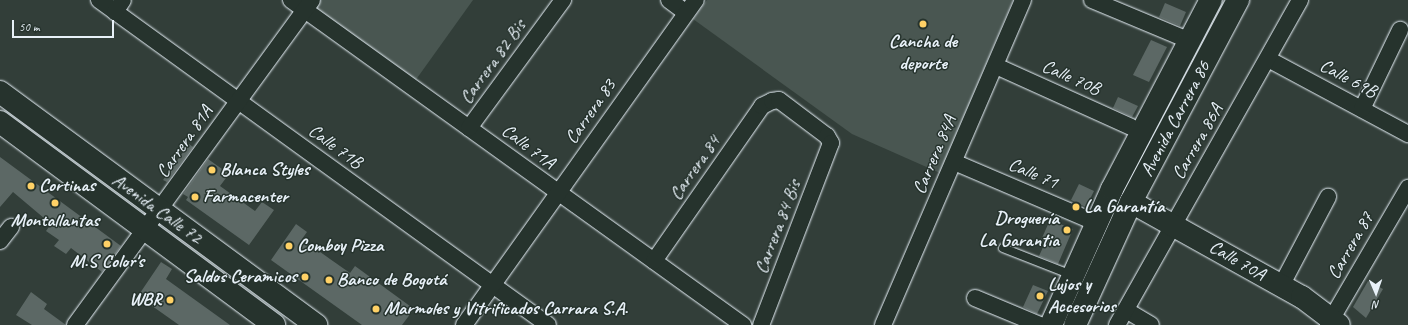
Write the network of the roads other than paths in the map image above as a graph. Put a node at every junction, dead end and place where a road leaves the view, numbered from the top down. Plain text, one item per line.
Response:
1 (99, 0) edge
2 (291, 0) edge
3 (563, 0) edge
4 (669, 0) edge
5 (1023, 0) edge
6 (1092, 0) edge
7 (1211, 0) edge
8 (1238, 0) edge
9 (1300, 0) edge
10 (308, 5) edge
11 (119, 6) edge
12 (691, 6) edge
13 (1400, 30) dead end
14 (1190, 41) junction
15 (1268, 59) junction
16 (996, 66) junction
17 (0, 92) edge
18 (238, 101) junction
19 (1362, 109) junction
20 (0, 122) edge
21 (1131, 127) dead end
22 (469, 128) junction
23 (1408, 134) edge
24 (831, 143) joint
25 (954, 162) junction
26 (1408, 188) edge
27 (558, 194) junction
28 (1328, 197) dead end
29 (1131, 202) junction
30 (160, 212) junction
31 (1097, 223) junction
32 (1174, 225) junction
33 (11, 227) dead end
34 (145, 232) junction
35 (0, 241) edge
36 (1003, 248) dead end
37 (654, 261) junction
38 (1072, 275) junction
39 (492, 286) junction
40 (1281, 286) junction
41 (975, 298) dead end
42 (1126, 310) junction
43 (1333, 323) edge
44 (75, 325) edge
45 (274, 325) edge
46 (316, 325) edge
47 (464, 325) edge
48 (548, 325) edge
49 (743, 325) edge
50 (761, 325) edge
51 (883, 325) edge
52 (1040, 325) edge
53 (1051, 325) edge
54 (1075, 325) edge
55 (1117, 325) edge
56 (1151, 325) edge

1 - 11 street, Calle 71B
2 - 10 street, Calle 71A
3 - 22 street, Carrera 82 Bis
4 - 12 street
5 - 16 street, Carrera 84A
6 - 14 street
7 - 14 main road, Avenida Carrera 86
8 - 29 main road, Avenida Carrera 86
9 - 15 street, Carrera 86A
10 - 18 street, Carrera 81A
10 - 22 street, Calle 71A
11 - 18 street, Calle 71B
12 - 27 street, Carrera 83
13 - 19 street
14 - 31 main road, Avenida Carrera 86
15 - 19 street, Calle 69B
15 - 32 street, Carrera 86A
16 - 21 street, Calle 70B
16 - 25 street, Carrera 84A
17 - 30 main road, Avenida Calle 72
18 - 30 street, Carrera 81A
18 - 39 street, Calle 71B
19 - 23 street, Calle 69B
20 - 34 main road, Avenida Calle 72
22 - 27 street, Calle 71A
24 - 37 street, Carrera 84
24 - 50 street, Carrera 84 Bis
25 - 31 street, Calle 71
25 - 51 street, Carrera 84A
26 - 43 street, Carrera 87
27 - 37 street, Calle 71A
27 - 39 street, Carrera 83
28 - 40 street
29 - 32 main road, Calle 70A
29 - 54 main road, Avenida Carrera 86
30 - 34 street, Carrera 81A
30 - 46 main road, Avenida Calle 72
31 - 38 main road, Avenida Carrera 86
32 - 40 main road, Calle 70A
32 - 42 street, Carrera 86A
33 - 35 street
34 - 44 street, Carrera 81A
34 - 45 main road, Avenida Calle 72
36 - 38 lane
37 - 49 street, Calle 71A
38 - 53 main road, Avenida Carrera 86
39 - 47 street, Carrera 83
39 - 48 street, Calle 71B
40 - 43 main road, Calle 70A
41 - 52 street
42 - 55 street, Carrera 86A
42 - 56 street

